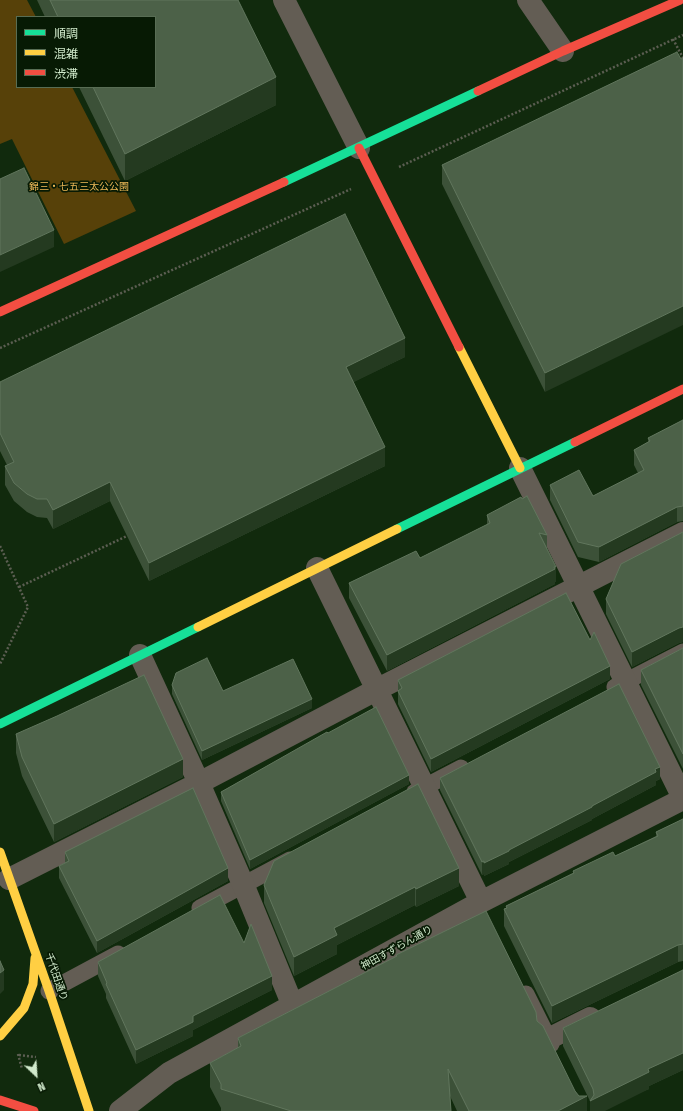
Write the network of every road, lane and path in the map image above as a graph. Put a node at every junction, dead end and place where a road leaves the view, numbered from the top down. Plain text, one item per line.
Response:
1 (284, 0) edge
2 (528, 0) edge
3 (680, 0) edge
4 (683, 35) edge
5 (673, 39) junction
6 (563, 51) junction
7 (683, 58) edge
8 (359, 148) junction
9 (374, 178) junction
10 (0, 312) edge
11 (0, 348) edge
12 (683, 389) edge
13 (520, 468) junction
14 (683, 533) edge
15 (127, 536) edge
16 (0, 546) edge
17 (317, 568) junction
18 (19, 587) junction
19 (579, 587) junction
20 (683, 652) edge
21 (140, 656) junction
22 (0, 664) edge
23 (626, 681) junction
24 (376, 690) junction
25 (598, 696) edge
26 (0, 724) edge
27 (473, 762) edge
28 (199, 783) junction
29 (425, 787) junction
30 (405, 798) edge
31 (683, 799) edge
32 (306, 851) edge
33 (0, 852) edge
34 (9, 879) junction
35 (243, 884) junction
36 (484, 908) junction
37 (187, 915) edge
38 (132, 946) edge
39 (36, 952) junction
40 (518, 977) edge
41 (49, 990) junction
42 (293, 1006) junction
43 (605, 1011) edge
44 (0, 1036) edge
45 (548, 1039) junction
46 (18, 1055) dead end
47 (36, 1057) dead end
48 (558, 1058) edge
49 (0, 1100) edge
50 (34, 1111) edge
51 (89, 1111) edge
52 (120, 1111) edge

1 - 8 street
2 - 6 street
3 - 6 street
4 - 5 path
5 - 7 path
5 - 9 path
6 - 8 street
8 - 9 street
8 - 10 street
9 - 11 path
9 - 13 street
12 - 13 street
13 - 17 street
13 - 19 street
14 - 19 street
15 - 18 path
16 - 18 path
17 - 21 street
17 - 24 street
18 - 22 path
19 - 23 street
19 - 24 street
20 - 23 lane
21 - 26 street
21 - 28 street
23 - 25 lane
23 - 31 street
24 - 28 street
24 - 29 street
27 - 29 lane
28 - 34 street
28 - 35 street
29 - 30 lane
29 - 36 street
31 - 36 street, 神田すずらん通り
32 - 35 lane
33 - 34 street, 千代田通り
34 - 39 street, 千代田通り
35 - 37 lane
35 - 42 street
36 - 42 street, 神田すずらん通り
38 - 41 lane
39 - 41 street, 千代田通り
39 - 44 street
40 - 45 lane
41 - 51 street, 千代田通り
42 - 52 street, 神田すずらん通り
43 - 45 street
45 - 48 lane
46 - 47 path
49 - 50 street

